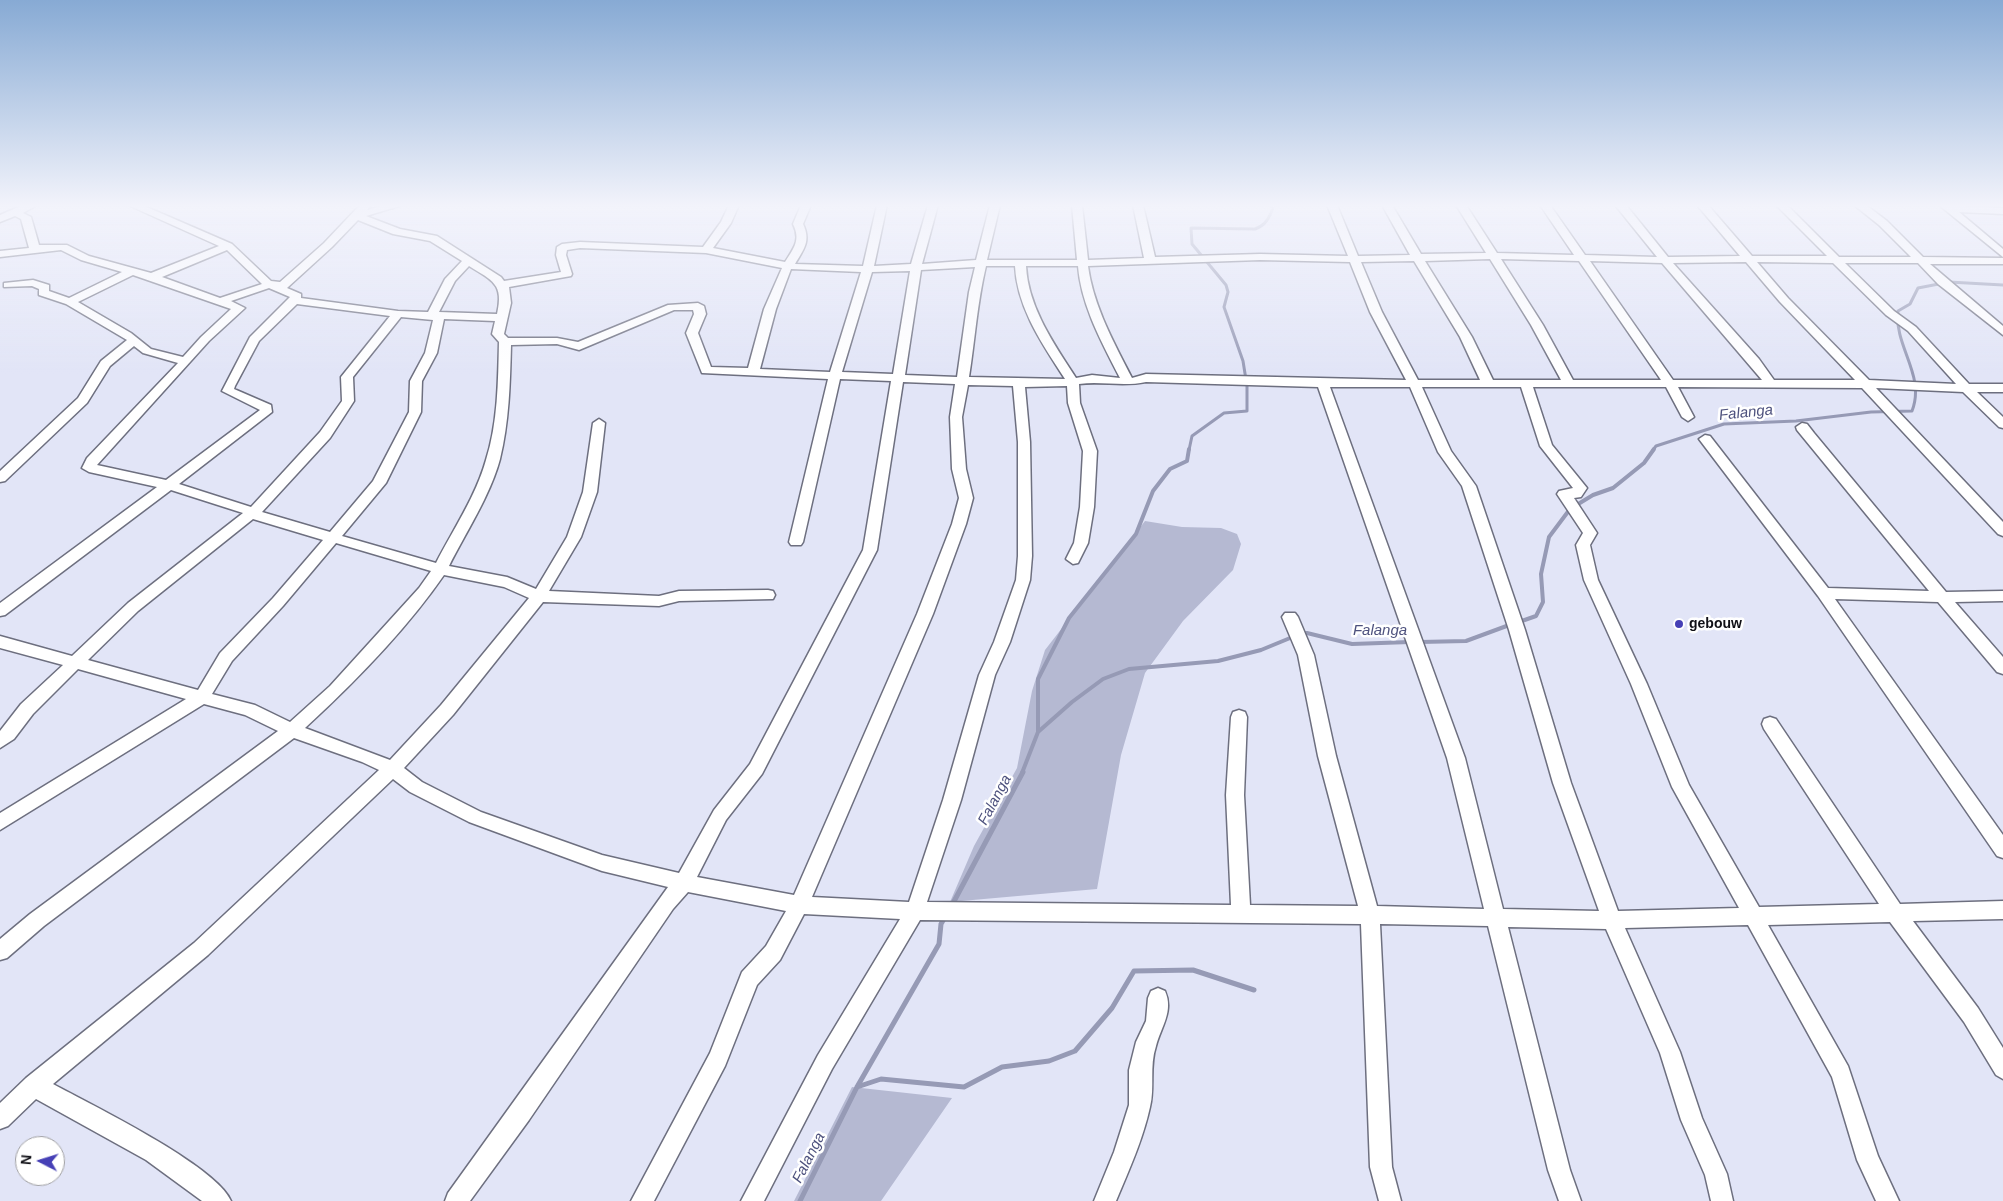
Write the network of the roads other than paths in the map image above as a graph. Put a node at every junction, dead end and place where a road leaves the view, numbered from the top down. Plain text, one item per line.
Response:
1 (95, 261) edge
2 (191, 261) edge
3 (244, 261) edge
4 (310, 261) edge
5 (468, 261) joint
6 (563, 261) edge
7 (757, 261) edge
8 (793, 261) edge
9 (870, 261) edge
10 (918, 261) edge
11 (1116, 261) edge
12 (1357, 261) edge
13 (1418, 261) edge
14 (1497, 261) edge
15 (1583, 261) edge
16 (1666, 261) edge
17 (1749, 261) edge
18 (1837, 261) edge
19 (1922, 261) edge
20 (1020, 262) junction
21 (980, 263) junction
22 (1083, 263) junction
23 (916, 267) junction
24 (789, 268) junction
25 (868, 268) junction
26 (130, 272) junction
27 (152, 277) junction
28 (268, 284) junction
29 (8, 285) dead end
30 (283, 285) junction
31 (502, 285) junction
32 (294, 300) junction
33 (220, 301) junction
34 (70, 302) junction
35 (398, 314) junction
36 (435, 317) junction
37 (501, 318) junction
38 (2003, 332) edge
39 (134, 340) junction
40 (505, 342) junction
41 (186, 361) junction
42 (754, 372) junction
43 (835, 375) junction
44 (898, 378) junction
45 (962, 379) junction
46 (1073, 382) junction
47 (1128, 382) junction
48 (1323, 382) junction
49 (1568, 382) junction
50 (1020, 383) junction
51 (1415, 383) junction
52 (1488, 383) junction
53 (1526, 383) junction
54 (1670, 384) junction
55 (1771, 384) junction
56 (1865, 384) junction
57 (1965, 387) junction
58 (2003, 388) edge
59 (1688, 417) dead end
60 (599, 423) dead end
61 (2003, 424) edge
62 (1802, 427) dead end
63 (1705, 439) dead end
64 (0, 478) edge
65 (169, 485) junction
66 (251, 513) junction
67 (2003, 531) edge
68 (332, 538) junction
69 (796, 542) dead end
70 (1073, 559) dead end
71 (440, 569) junction
72 (1824, 592) junction
73 (768, 595) dead end
74 (539, 596) junction
75 (2003, 596) edge
76 (1942, 597) junction
77 (0, 611) edge
78 (1295, 629) dead end
79 (0, 642) edge
80 (76, 664) junction
81 (2003, 668) edge
82 (200, 698) junction
83 (1239, 718) dead end
84 (1770, 724) dead end
85 (292, 730) junction
86 (0, 741) edge
87 (392, 769) junction
88 (0, 822) edge
89 (2003, 850) edge
90 (684, 883) junction
91 (799, 905) junction
92 (2003, 910) edge
93 (924, 911) junction
94 (1895, 913) junction
95 (1241, 914) junction
96 (1370, 915) junction
97 (1753, 915) junction
98 (1494, 917) junction
99 (1612, 920) junction
100 (0, 950) edge
101 (1158, 998) dead end
102 (2003, 1068) edge
103 (34, 1086) junction
104 (0, 1118) edge
105 (220, 1201) edge
106 (456, 1201) edge
107 (642, 1201) edge
108 (752, 1201) edge
109 (1106, 1201) edge
110 (1390, 1201) edge
111 (1570, 1201) edge
112 (1722, 1201) edge
113 (1888, 1201) edge

1 - 26 street
2 - 27 street
3 - 28 street
4 - 30 street
5 - 31 street
5 - 36 street
6 - 31 street
7 - 24 street
8 - 24 street
9 - 25 street
10 - 23 street
11 - 22 street
12 - 51 street
13 - 52 street
14 - 49 street
15 - 54 street
16 - 55 street
17 - 56 street
18 - 57 street
19 - 38 street
20 - 21 street
20 - 22 street
20 - 46 street
21 - 23 street
21 - 45 street
22 - 47 street
23 - 25 street
23 - 44 street
24 - 25 street
24 - 42 street
25 - 43 street
26 - 27 street
26 - 34 street
27 - 33 street
28 - 30 street
28 - 33 street
29 - 34 street
30 - 32 street
31 - 37 street
32 - 35 street
32 - 65 street
33 - 41 street
34 - 39 street
35 - 36 street
35 - 66 street
36 - 37 street
36 - 68 street
37 - 40 street
39 - 41 street
39 - 64 street
40 - 42 street
40 - 71 street
41 - 65 street
42 - 43 street
43 - 44 street
43 - 69 street
44 - 45 street
44 - 90 street
45 - 50 street
45 - 91 street
46 - 47 street
46 - 50 street
46 - 70 street
47 - 48 street
48 - 51 street
48 - 98 street
49 - 53 street
49 - 54 street
50 - 93 street
51 - 52 street
51 - 99 street
52 - 53 street
53 - 97 street
54 - 55 street
54 - 59 street
55 - 56 street
56 - 57 street
56 - 67 street
57 - 58 street
57 - 61 street
60 - 74 street
62 - 76 street
63 - 72 street
65 - 66 street
65 - 77 street
66 - 68 street
66 - 80 street
68 - 71 street
68 - 82 street
71 - 74 street
71 - 85 street
72 - 76 street
72 - 89 street
73 - 74 street
74 - 87 street
75 - 76 street
76 - 81 street
78 - 96 street
79 - 80 street
80 - 82 street
80 - 86 street
82 - 85 street
82 - 88 street
83 - 95 street
84 - 94 street
85 - 87 street
85 - 100 street
87 - 90 street
87 - 103 street
90 - 91 street
90 - 106 street
91 - 93 street
91 - 107 street
92 - 94 street
93 - 95 street
93 - 108 street
94 - 97 street
94 - 102 street
95 - 96 street
96 - 98 street
96 - 110 street
97 - 99 street
97 - 113 street
98 - 99 street
98 - 111 street
99 - 112 street
101 - 109 street
103 - 104 street
103 - 105 street

